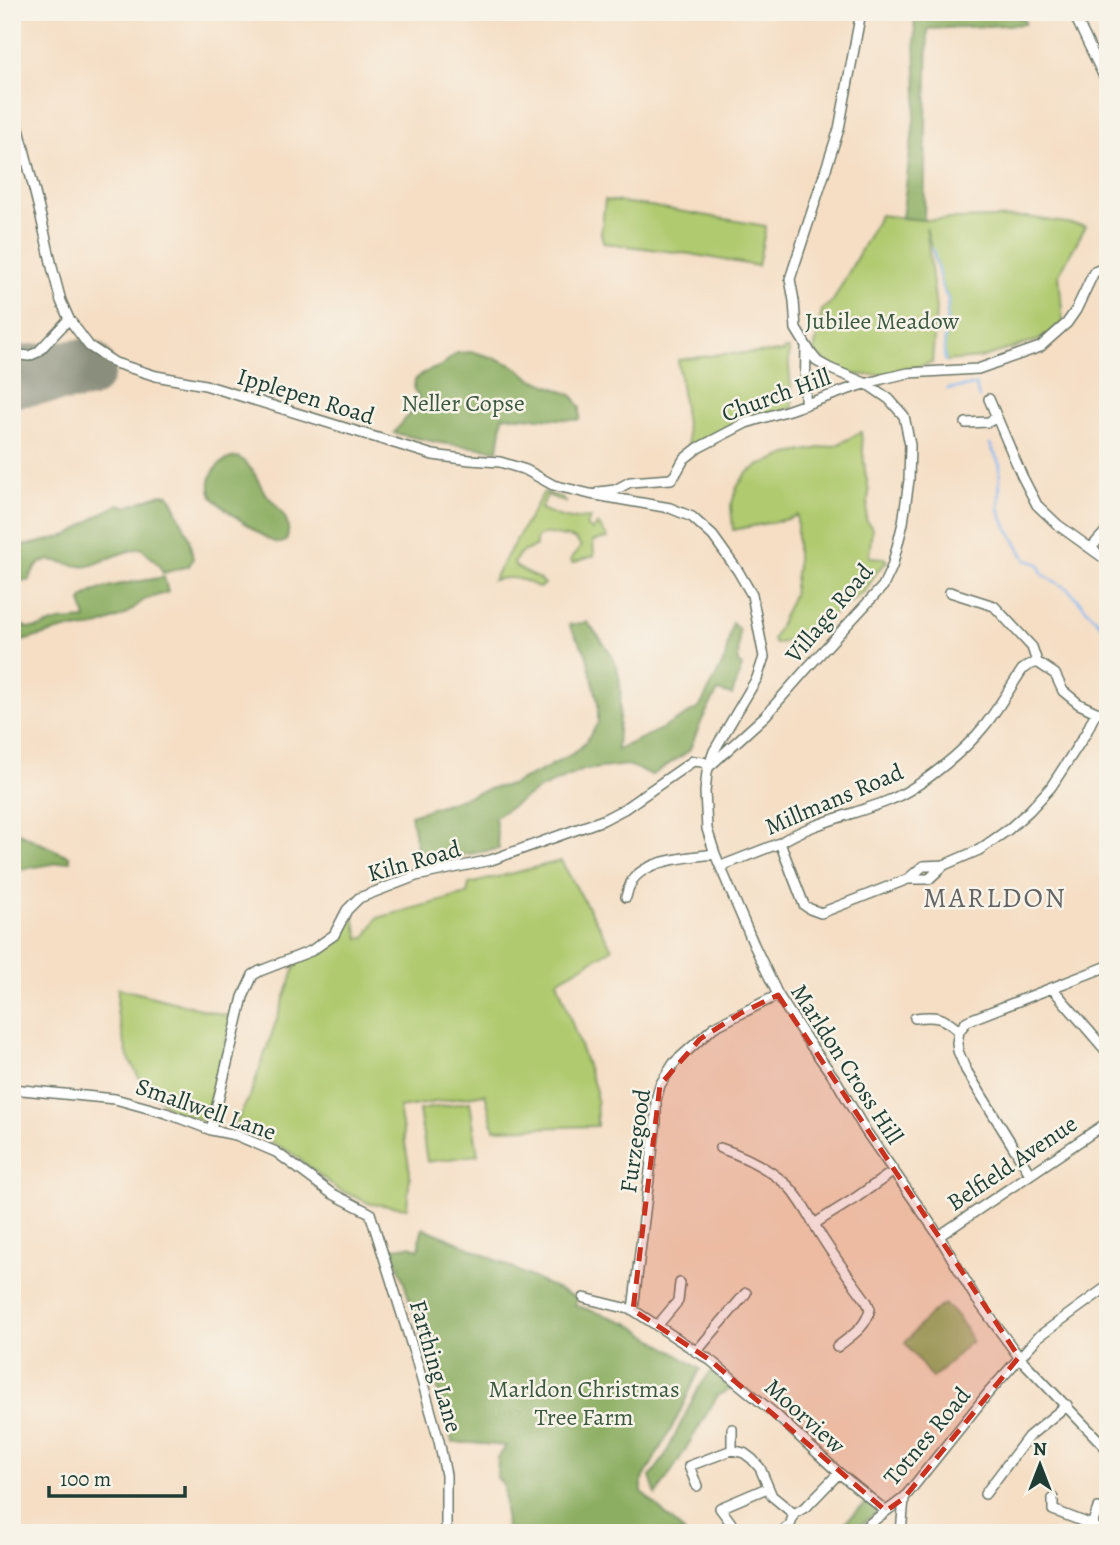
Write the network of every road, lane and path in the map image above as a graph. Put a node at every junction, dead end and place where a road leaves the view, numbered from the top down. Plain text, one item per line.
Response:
1 (861, 12) edge
2 (1073, 12) edge
3 (1108, 85) edge
4 (12, 101) edge
5 (1108, 267) edge
6 (69, 319) junction
7 (806, 347) junction
8 (12, 354) edge
9 (867, 384) junction
10 (989, 399) dead end
11 (805, 405) junction
12 (997, 418) junction
13 (966, 423) dead end
14 (590, 494) junction
15 (1108, 529) edge
16 (1091, 548) junction
17 (1108, 561) edge
18 (950, 592) dead end
19 (1037, 662) junction
20 (1096, 712) junction
21 (1108, 713) edge
22 (709, 766) junction
23 (780, 843) junction
24 (715, 854) junction
25 (721, 866) junction
26 (625, 897) dead end
27 (1108, 967) edge
28 (1052, 988) junction
29 (778, 995) junction
30 (915, 1018) dead end
31 (958, 1031) junction
32 (1108, 1053) edge
33 (12, 1089) edge
34 (1108, 1122) edge
35 (211, 1130) junction
36 (720, 1149) dead end
37 (894, 1171) junction
38 (1030, 1174) junction
39 (370, 1213) joint
40 (814, 1224) junction
41 (939, 1236) junction
42 (680, 1283) dead end
43 (1108, 1286) edge
44 (746, 1293) dead end
45 (583, 1298) dead end
46 (633, 1310) junction
47 (657, 1326) junction
48 (837, 1347) dead end
49 (696, 1352) junction
50 (1019, 1357) junction
51 (1067, 1405) junction
52 (732, 1429) dead end
53 (1107, 1449) edge
54 (732, 1450) junction
55 (839, 1473) junction
56 (697, 1486) dead end
57 (767, 1488) junction
58 (985, 1494) dead end
59 (904, 1498) junction
60 (1053, 1498) dead end
61 (1098, 1508) dead end
62 (886, 1511) junction
63 (794, 1514) junction
64 (731, 1523) dead end
65 (1092, 1525) junction
66 (446, 1533) edge
67 (780, 1533) edge
68 (857, 1533) edge
69 (901, 1533) edge
70 (1105, 1533) edge

1 - 7 street
2 - 3 street
4 - 6 street, Ipplepen Road
5 - 9 street, Church Hill
6 - 8 street
6 - 14 street, Ipplepen Road
7 - 9 street, Village Road
7 - 11 street
9 - 11 street, Church Hill
9 - 22 street, Village Road
10 - 12 street
11 - 14 street, Church Hill
12 - 13 street
12 - 16 street
14 - 22 street, Ipplepen Road
15 - 16 street
16 - 17 street
18 - 19 street
19 - 20 street
19 - 23 street, Millmans Road
20 - 21 street
20 - 23 street
22 - 24 street, Marldon Cross Hill
22 - 35 street, Kiln Road
23 - 25 street, Millmans Road
24 - 25 street, Marldon Cross Hill
24 - 26 street
25 - 29 street, Marldon Cross Hill
27 - 28 street
28 - 31 street
28 - 32 street
29 - 37 street, Marldon Cross Hill
29 - 46 street, Furzegood
30 - 31 street
31 - 38 street
33 - 35 street, Smallwell Lane
34 - 38 street, Belfield Avenue
35 - 39 street, Smallwell Lane
36 - 40 street
37 - 40 street
37 - 41 street, Marldon Cross Hill
38 - 41 street, Belfield Avenue
39 - 66 street, Farthing Lane
40 - 48 street
41 - 50 street, Marldon Cross Hill
42 - 47 street
43 - 50 street, Totnes Road
44 - 49 street
45 - 46 street
46 - 47 street, Moorview
47 - 49 street, Moorview
49 - 55 street, Moorview
50 - 51 street, Marldon Cross Hill
50 - 59 street, Totnes Road
51 - 53 street, Marldon Cross Hill
51 - 58 street
52 - 54 street
54 - 56 street
54 - 57 street
55 - 62 street, Moorview
55 - 63 street
57 - 63 street
57 - 64 street
59 - 62 street, Totnes Road
59 - 69 street
60 - 65 street
61 - 65 street
62 - 68 street, Totnes Road
63 - 67 street
65 - 70 street

